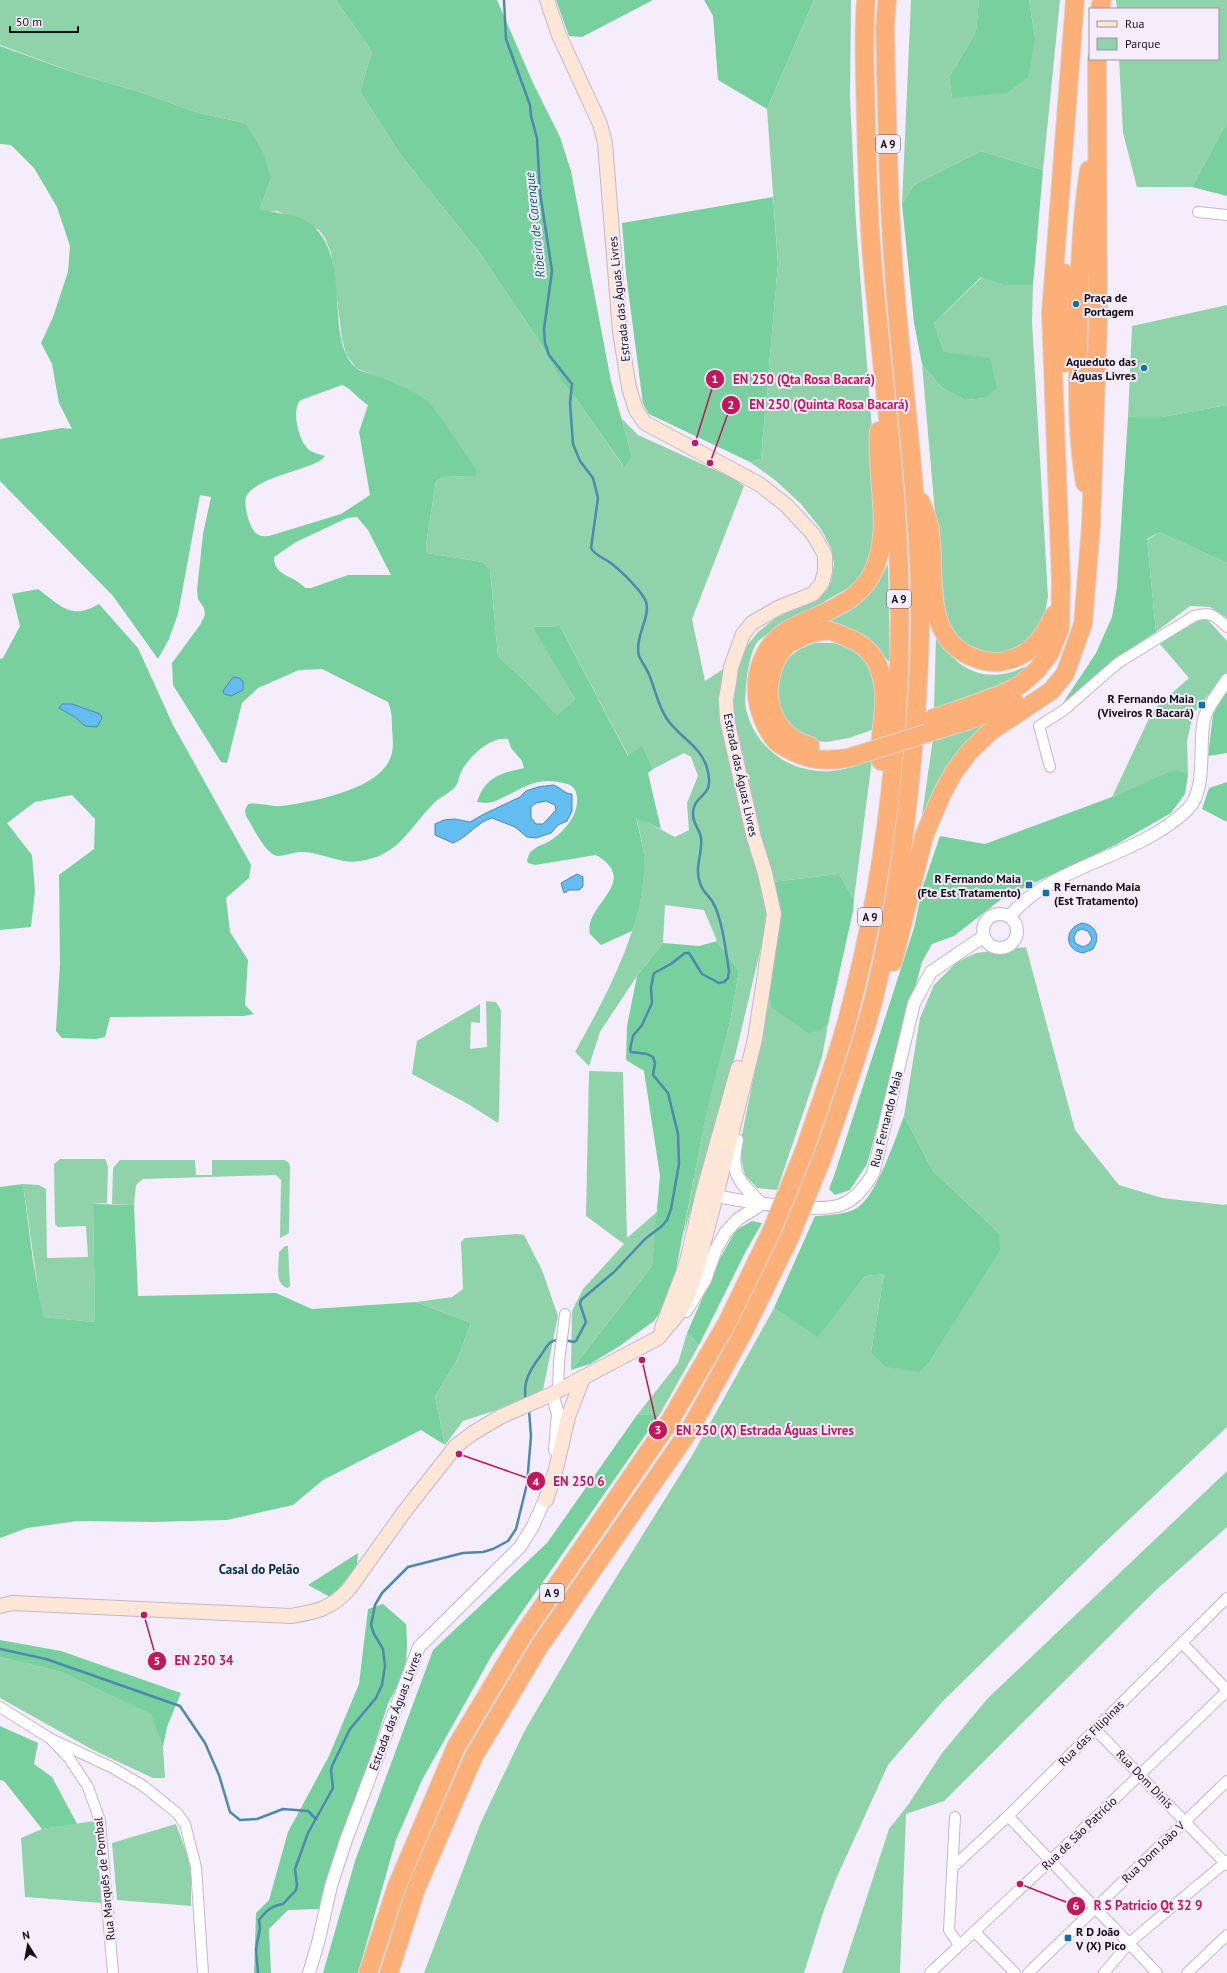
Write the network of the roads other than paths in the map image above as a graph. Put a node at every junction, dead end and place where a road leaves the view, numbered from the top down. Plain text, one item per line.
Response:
1 (547, 0) edge
2 (866, 0) edge
3 (886, 0) edge
4 (1075, 0) edge
5 (1097, 60) edge
6 (1198, 212) dead end
7 (1227, 215) edge
8 (884, 386) junction
9 (914, 482) junction
10 (1061, 581) junction
11 (1227, 627) edge
12 (1074, 650) junction
13 (1227, 680) edge
14 (966, 714) junction
15 (848, 753) junction
16 (1050, 767) dead end
17 (888, 811) junction
18 (1010, 916) junction
19 (984, 936) junction
20 (762, 981) junction
21 (874, 998) junction
22 (755, 1038) junction
23 (709, 1195) junction
24 (762, 1204) junction
25 (565, 1314) dead end
26 (658, 1338) junction
27 (583, 1378) junction
28 (558, 1391) junction
29 (571, 1407) junction
30 (546, 1500) junction
31 (1227, 1598) edge
32 (0, 1606) edge
33 (1182, 1643) junction
34 (1227, 1691) edge
35 (0, 1707) edge
36 (1095, 1728) junction
37 (51, 1739) junction
38 (1140, 1774) junction
39 (1227, 1781) edge
40 (1008, 1816) junction
41 (955, 1817) dead end
42 (1185, 1821) junction
43 (1050, 1861) junction
44 (1226, 1863) edge
45 (953, 1867) junction
46 (1095, 1908) junction
47 (975, 1932) junction
48 (1227, 1935) edge
49 (1129, 1943) junction
50 (959, 1946) junction
51 (113, 1973) edge
52 (203, 1973) edge
53 (309, 1973) edge
54 (368, 1973) edge
55 (389, 1973) edge
56 (930, 1973) edge
57 (1014, 1973) edge
58 (1028, 1973) edge
59 (1104, 1973) edge
60 (1157, 1973) edge
61 (1187, 1973) edge

1 - 20 main road, Estrada das Águas Livres
2 - 8 highway, A 9
3 - 9 highway, A 9
4 - 10 highway
5 - 12 highway
6 - 7 street
8 - 15 highway
8 - 17 highway, A 9
9 - 10 highway
9 - 21 highway, A 9
10 - 14 highway
11 - 16 street
12 - 14 highway
12 - 21 highway
13 - 18 street
14 - 15 highway, bridge
15 - 17 highway
17 - 54 highway, A 9, bridge
18 - 19 street
18 - 19 street
19 - 24 street, Rua Fernando Maia
20 - 22 main road
20 - 23 main road
21 - 55 highway, A 9, bridge
22 - 23 main road
22 - 24 street
23 - 24 street, Rua Fernando Maia
23 - 26 main road
24 - 26 street
25 - 28 street
26 - 27 main road
27 - 28 main road
27 - 29 main road
28 - 29 main road
28 - 30 street, Estrada das Águas Livres
28 - 32 main road
29 - 30 main road
30 - 53 street, Estrada das Águas Livres
31 - 33 street, Rua das Filipinas
33 - 34 street
33 - 36 street, Rua das Filipinas
34 - 38 street, Rua de São Patrício
35 - 37 street, Rua Marquês de Pombal
36 - 38 street, Rua Dom Dinis
36 - 40 street, Rua das Filipinas
37 - 51 street, Rua Marquês de Pombal
37 - 52 street
38 - 42 street, Rua Dom Dinis
38 - 43 street, Rua de São Patrício
39 - 42 street, Rua Dom João V
40 - 43 street
40 - 45 street, Rua das Filipinas
41 - 45 street
42 - 44 street, Rua Dom Dinis
42 - 46 street, Rua Dom João V
43 - 46 street
43 - 47 street, Rua de São Patrício
44 - 49 street
45 - 50 street
46 - 49 street
46 - 58 street, Rua Dom João V
47 - 50 street, Rua de São Patrício
47 - 57 street
48 - 61 street
49 - 59 street
49 - 60 street
50 - 56 street, Rua de São Patrício

